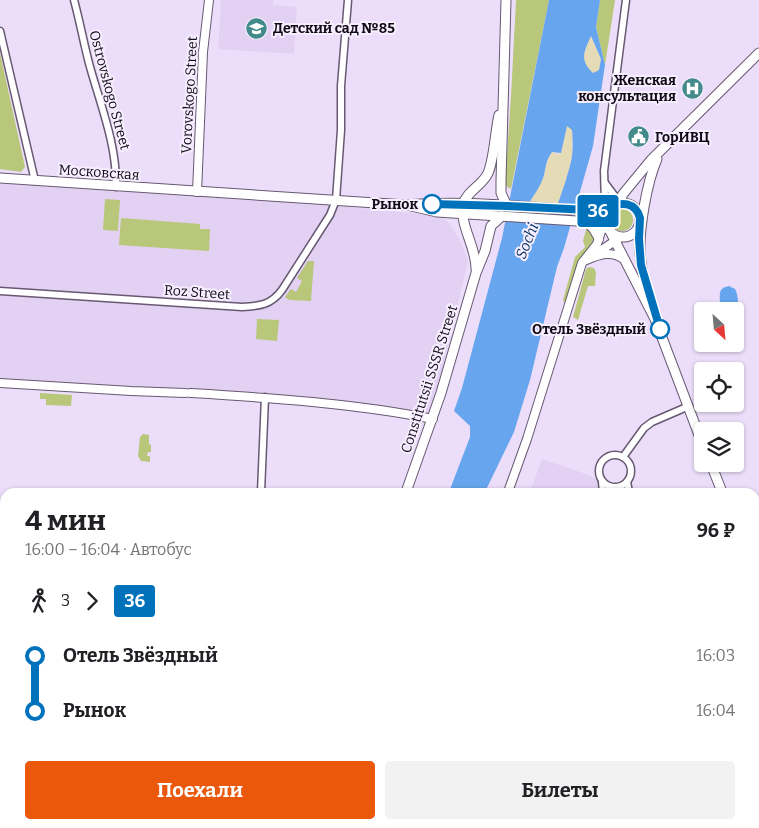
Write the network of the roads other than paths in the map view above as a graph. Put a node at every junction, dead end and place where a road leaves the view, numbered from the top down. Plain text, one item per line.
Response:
1 (74, 0) edge
2 (209, 0) edge
3 (348, 0) edge
4 (506, 0) edge
5 (626, 0) edge
6 (0, 31) edge
7 (759, 53) edge
8 (502, 97) junction
9 (659, 154) junction
10 (0, 178) edge
11 (35, 182) junction
12 (605, 183) junction
13 (116, 187) junction
14 (197, 192) junction
15 (336, 200) junction
16 (618, 204) junction
17 (507, 206) junction
18 (463, 209) junction
19 (503, 216) junction
20 (584, 222) junction
21 (640, 223) junction
22 (611, 227) junction
23 (598, 239) junction
24 (582, 262) junction
25 (627, 262) junction
26 (476, 274) junction
27 (0, 291) edge
28 (655, 319) junction
29 (0, 383) edge
30 (265, 397) junction
31 (689, 406) junction
32 (433, 419) junction
33 (695, 422) edge
34 (623, 457) junction
35 (713, 472) edge
36 (602, 482) junction
37 (627, 482) junction
38 (261, 488) edge
39 (407, 488) edge
40 (509, 488) edge
41 (603, 488) edge
42 (628, 488) edge
43 (720, 488) edge

1 - 13 street, Ostrovskogo Street
2 - 14 street, Vorovskogo Street
3 - 15 street
4 - 8 main road
5 - 12 street
6 - 11 street
7 - 9 main road
8 - 17 main road
8 - 18 main road
9 - 16 main road
9 - 21 main road
10 - 11 main road, Московская
11 - 13 main road, Московская
12 - 16 street
12 - 22 street
13 - 14 main road, Московская
14 - 15 main road, Московская
15 - 18 main road, Московская
15 - 27 street, Roz Street
16 - 21 main road
16 - 22 main road
17 - 18 main road
17 - 22 main road
18 - 19 main road
18 - 26 main road
19 - 20 main road
19 - 26 main road, Constitutsii SSSR Street
20 - 22 main road
20 - 23 street
21 - 22 main road
21 - 28 main road
22 - 23 street
22 - 24 street
22 - 25 main road
23 - 24 street
24 - 25 street
24 - 40 street
25 - 28 main road
26 - 32 main road, Constitutsii SSSR Street
28 - 31 main road
29 - 30 street
30 - 32 street
30 - 38 street
31 - 33 main road
31 - 34 street
32 - 39 main road, Constitutsii SSSR Street
34 - 36 street
34 - 37 street
35 - 43 main road
36 - 37 street
36 - 41 street
37 - 42 street

